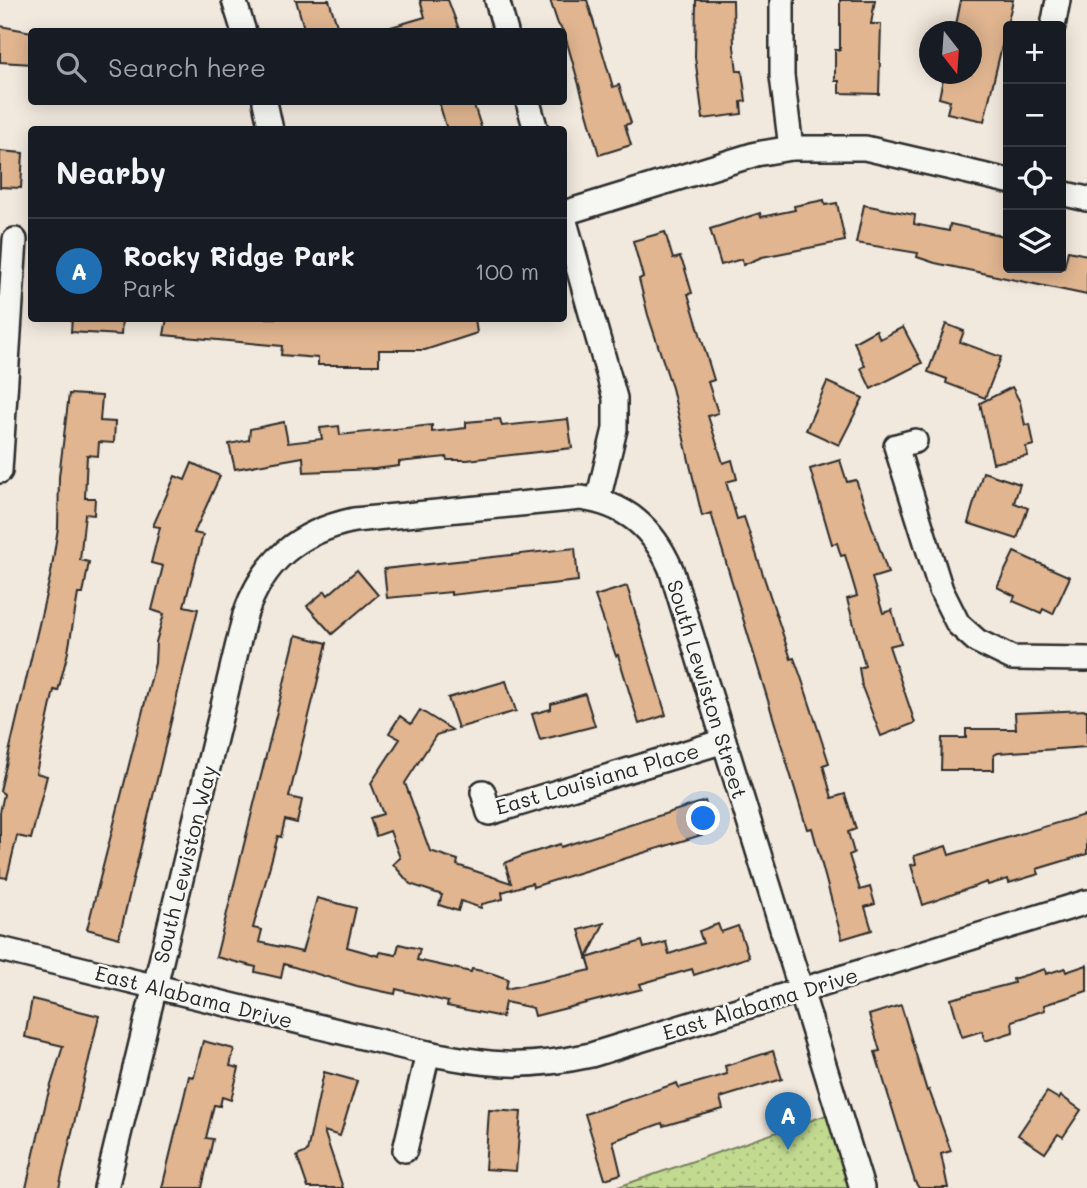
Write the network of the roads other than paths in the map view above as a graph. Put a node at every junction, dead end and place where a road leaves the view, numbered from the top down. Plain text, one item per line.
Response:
1 (234, 0) edge
2 (497, 0) edge
3 (782, 0) edge
4 (1058, 0) edge
5 (1054, 21) edge
6 (243, 28) edge
7 (505, 28) edge
8 (266, 105) edge
9 (529, 105) edge
10 (270, 126) edge
11 (535, 126) edge
12 (791, 148) junction
13 (1003, 180) edge
14 (1066, 193) edge
15 (1087, 199) edge
16 (567, 215) edge
17 (567, 227) edge
18 (16, 240) edge
19 (915, 441) dead end
20 (0, 471) edge
21 (598, 500) junction
22 (1087, 659) edge
23 (724, 741) junction
24 (483, 792) dead end
25 (1087, 902) edge
26 (0, 949) edge
27 (155, 986) junction
28 (801, 990) junction
29 (428, 1053) junction
30 (405, 1150) dead end
31 (106, 1188) edge
32 (862, 1188) edge

1 - 6 street
2 - 7 street
3 - 12 street
4 - 5 street
8 - 10 street
9 - 11 street
12 - 13 street
12 - 16 street
14 - 15 street
17 - 21 street
18 - 20 street
19 - 22 street
21 - 23 street, South Lewiston Street
21 - 27 street, South Lewiston Way
23 - 24 street, East Louisiana Place
23 - 28 street, South Lewiston Street
25 - 28 street, East Alabama Drive
26 - 27 street, East Alabama Drive
27 - 29 street, East Alabama Drive
27 - 31 street, South Lewiston Way
28 - 29 street, East Alabama Drive
28 - 32 street, South Lewiston Street
29 - 30 street

